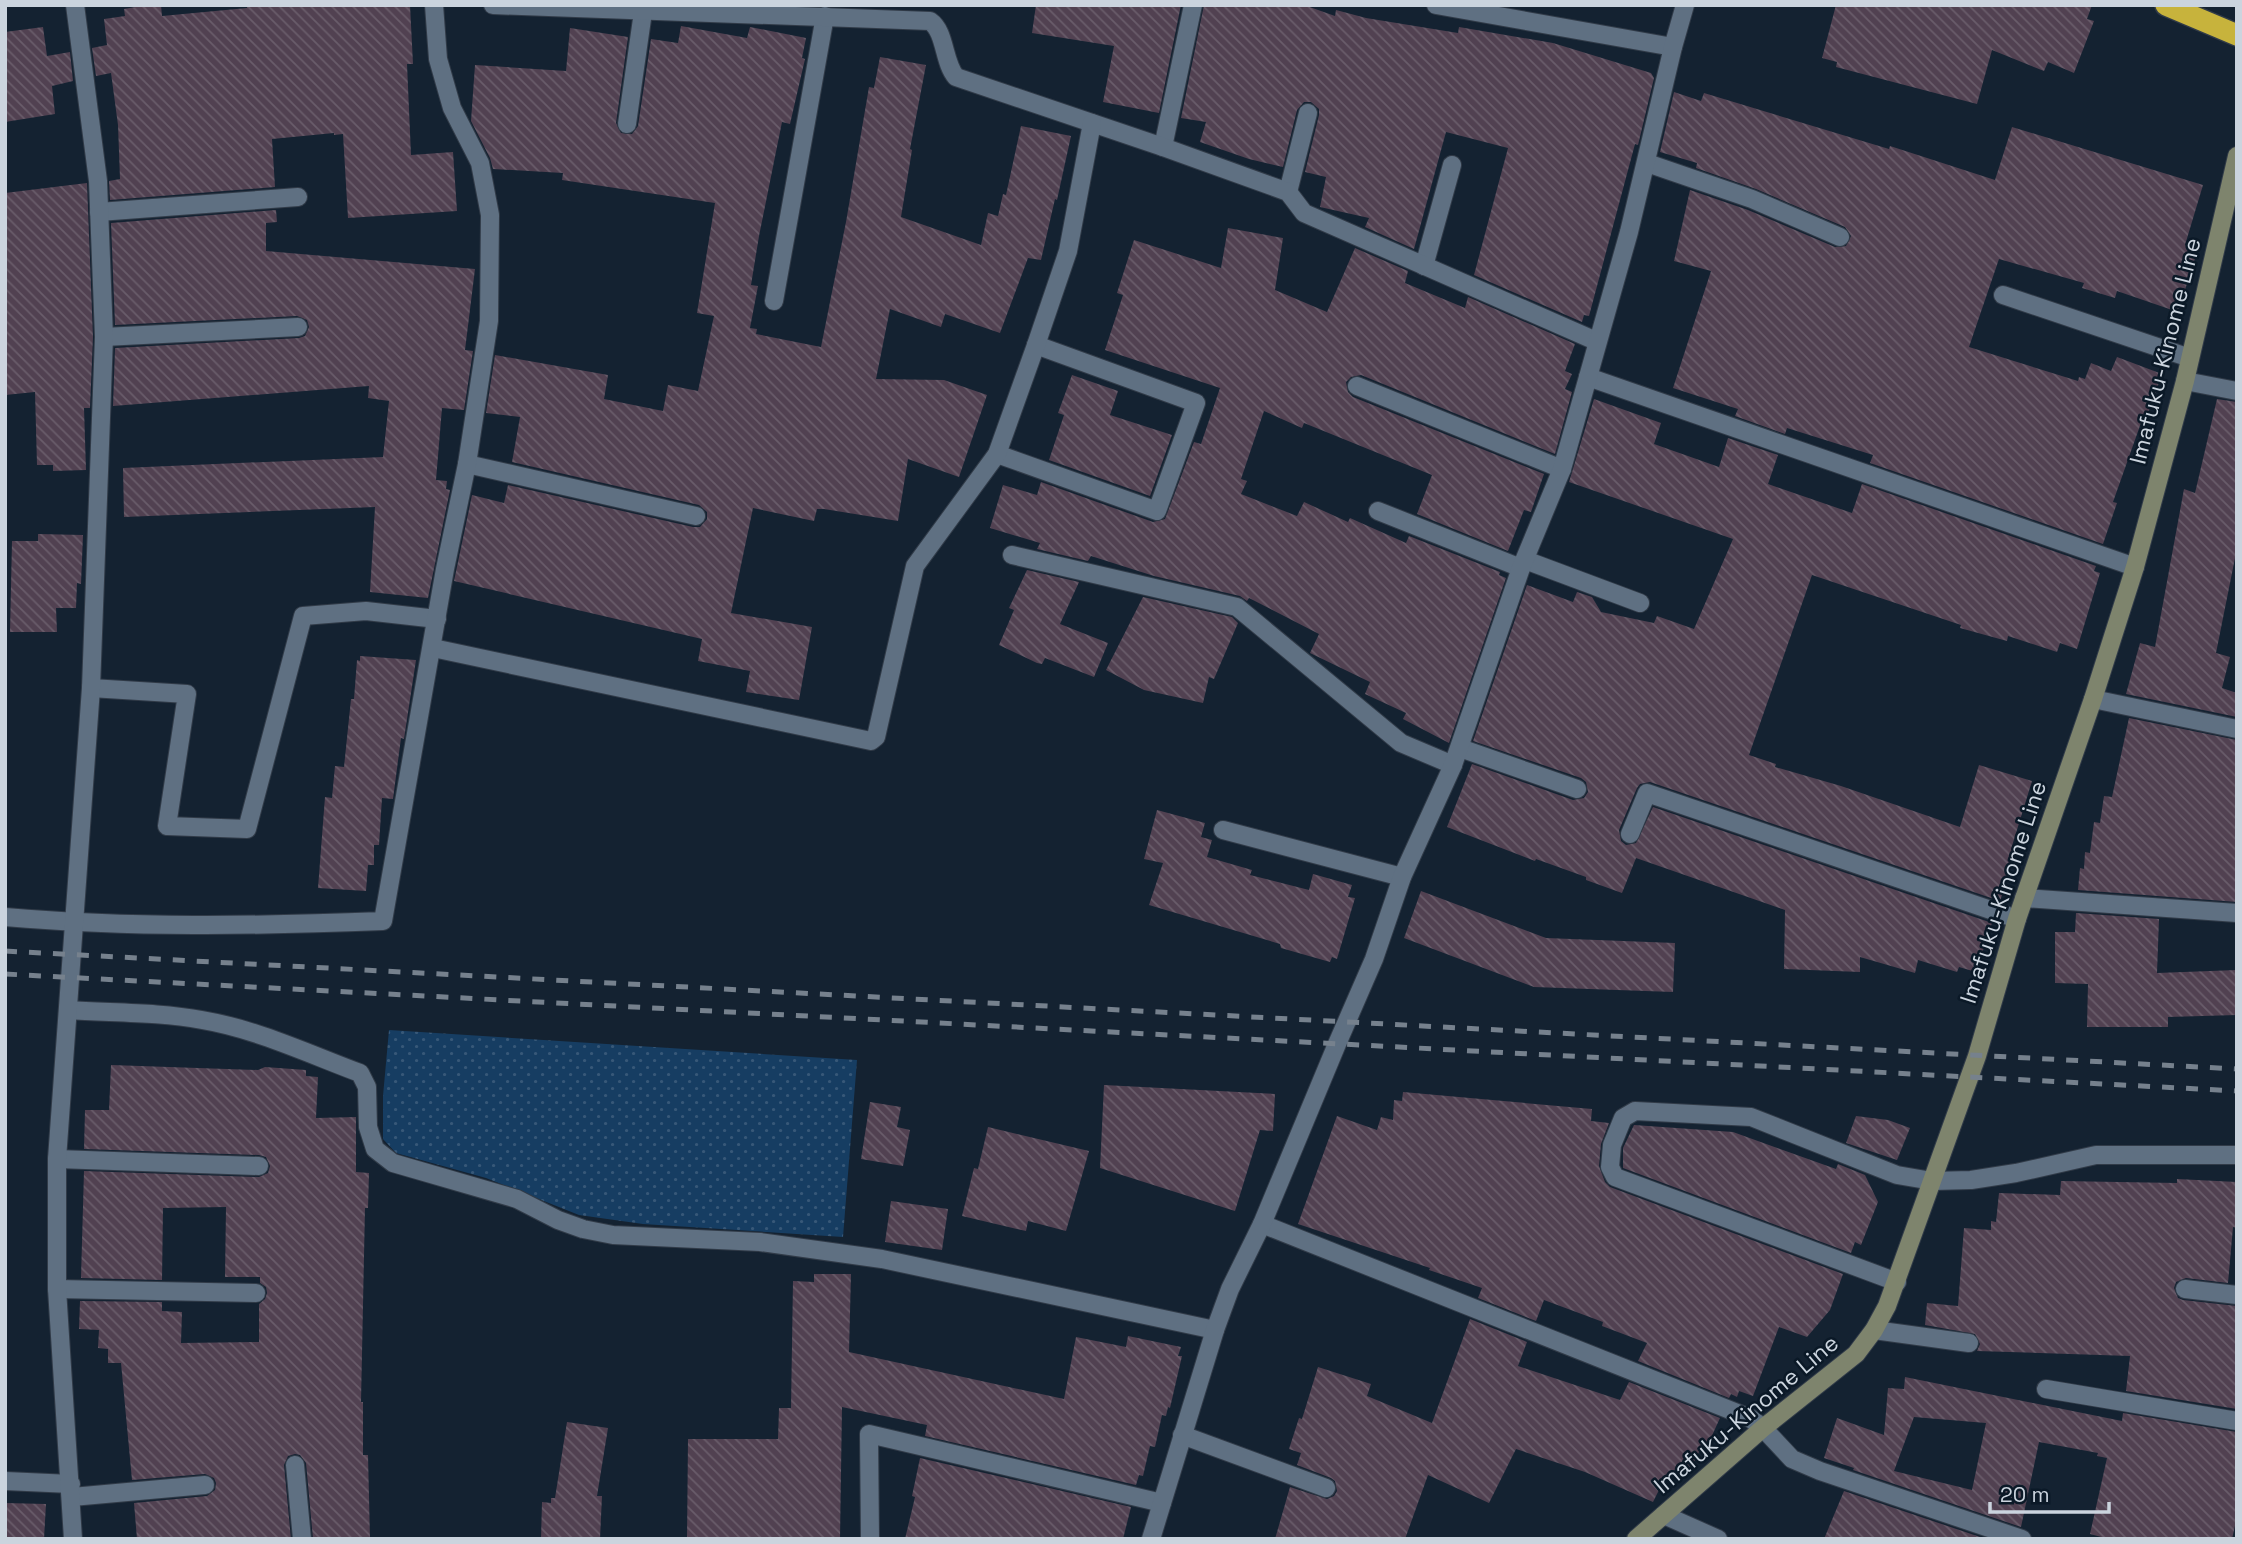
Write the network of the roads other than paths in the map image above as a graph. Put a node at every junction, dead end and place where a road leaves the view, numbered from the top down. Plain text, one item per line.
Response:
1 (75, 5) edge
2 (434, 5) edge
3 (493, 5) edge
4 (1193, 5) edge
5 (1436, 5) edge
6 (1685, 5) edge
7 (2166, 5) edge
8 (643, 12) junction
9 (825, 16) junction
10 (2237, 35) edge
11 (1673, 47) junction
12 (1308, 113) dead end
13 (1092, 123) junction
14 (626, 124) dead end
15 (1163, 147) junction
16 (2237, 156) edge
17 (1647, 163) junction
18 (1451, 165) dead end
19 (1288, 192) junction
20 (298, 197) dead end
21 (99, 212) junction
22 (1840, 237) dead end
23 (1424, 266) junction
24 (2003, 295) dead end
25 (774, 301) dead end
26 (298, 327) dead end
27 (104, 337) junction
28 (1596, 341) junction
29 (1036, 345) junction
30 (2190, 358) junction
31 (1588, 377) junction
32 (2186, 381) junction
33 (1357, 386) dead end
34 (2237, 391) edge
35 (997, 454) junction
36 (467, 464) junction
37 (1562, 468) junction
38 (1378, 511) dead end
39 (696, 516) dead end
40 (1013, 555) dead end
41 (1523, 564) junction
42 (2135, 567) junction
43 (1640, 603) dead end
44 (437, 619) junction
45 (433, 648) junction
46 (91, 688) junction
47 (2093, 699) junction
48 (2237, 729) edge
49 (1460, 748) junction
50 (1453, 765) junction
51 (1577, 789) dead end
52 (1223, 830) dead end
53 (1630, 834) dead end
54 (1402, 877) junction
55 (2024, 898) junction
56 (2237, 913) edge
57 (5, 917) edge
58 (2017, 919) junction
59 (75, 923) junction
60 (68, 1010) junction
61 (2237, 1156) edge
62 (57, 1159) junction
63 (259, 1166) dead end
64 (1932, 1181) junction
65 (1262, 1224) junction
66 (1897, 1282) junction
67 (57, 1289) junction
68 (2185, 1289) dead end
69 (256, 1293) dead end
70 (2237, 1295) edge
71 (1215, 1330) junction
72 (1874, 1330) junction
73 (1969, 1343) dead end
74 (2046, 1389) dead end
75 (2237, 1422) edge
76 (1763, 1428) junction
77 (1182, 1435) junction
78 (296, 1465) dead end
79 (5, 1481) edge
80 (205, 1485) dead end
81 (1326, 1488) dead end
82 (71, 1490) junction
83 (1162, 1503) junction
84 (1664, 1515) junction
85 (73, 1539) edge
86 (302, 1539) edge
87 (870, 1539) edge
88 (1151, 1539) edge
89 (1636, 1539) edge
90 (1718, 1539) edge
91 (2022, 1539) edge

1 - 21 street
2 - 36 street
3 - 8 street
4 - 15 street
5 - 11 street
6 - 11 street
7 - 10 highway
8 - 9 street
8 - 14 street
9 - 13 street
9 - 25 street
11 - 17 street
12 - 19 street
13 - 15 street
13 - 29 street
15 - 19 street
16 - 30 main road, Imafuku-Kinome Line
17 - 22 street
17 - 28 street
18 - 23 street
19 - 23 street
20 - 21 street
21 - 27 street
23 - 28 street
24 - 30 street
26 - 27 street
27 - 46 street
28 - 31 street
29 - 35 street
29 - 35 street
30 - 32 main road, Imafuku-Kinome Line
31 - 37 street
31 - 42 street
32 - 34 street
32 - 42 main road, Imafuku-Kinome Line
33 - 37 street
35 - 45 street
36 - 39 street
36 - 44 street
37 - 41 street
38 - 41 street
40 - 50 street
41 - 43 street
41 - 49 street
42 - 47 main road, Imafuku-Kinome Line
44 - 45 street
44 - 46 street
45 - 59 street
46 - 59 street
47 - 48 street
47 - 55 main road, Imafuku-Kinome Line
49 - 50 street
49 - 51 street
50 - 54 street
52 - 54 street
53 - 58 street
54 - 65 street
55 - 56 street
55 - 58 main road, Imafuku-Kinome Line
57 - 59 street
58 - 64 main road, Imafuku-Kinome Line
59 - 60 street
60 - 62 street
60 - 71 street
61 - 64 street
62 - 63 street
62 - 67 street
64 - 66 main road, Imafuku-Kinome Line
64 - 66 street
65 - 71 street
65 - 76 street
66 - 72 main road, Imafuku-Kinome Line
67 - 69 street
67 - 82 street
68 - 70 street
71 - 77 street
72 - 73 street
72 - 76 main road, Imafuku-Kinome Line
74 - 75 street
76 - 84 main road, Imafuku-Kinome Line
76 - 91 street
77 - 81 street
77 - 83 street
78 - 86 street
79 - 82 street
80 - 82 street
82 - 85 street
83 - 87 street
83 - 88 street
84 - 89 main road, Imafuku-Kinome Line
84 - 90 street

